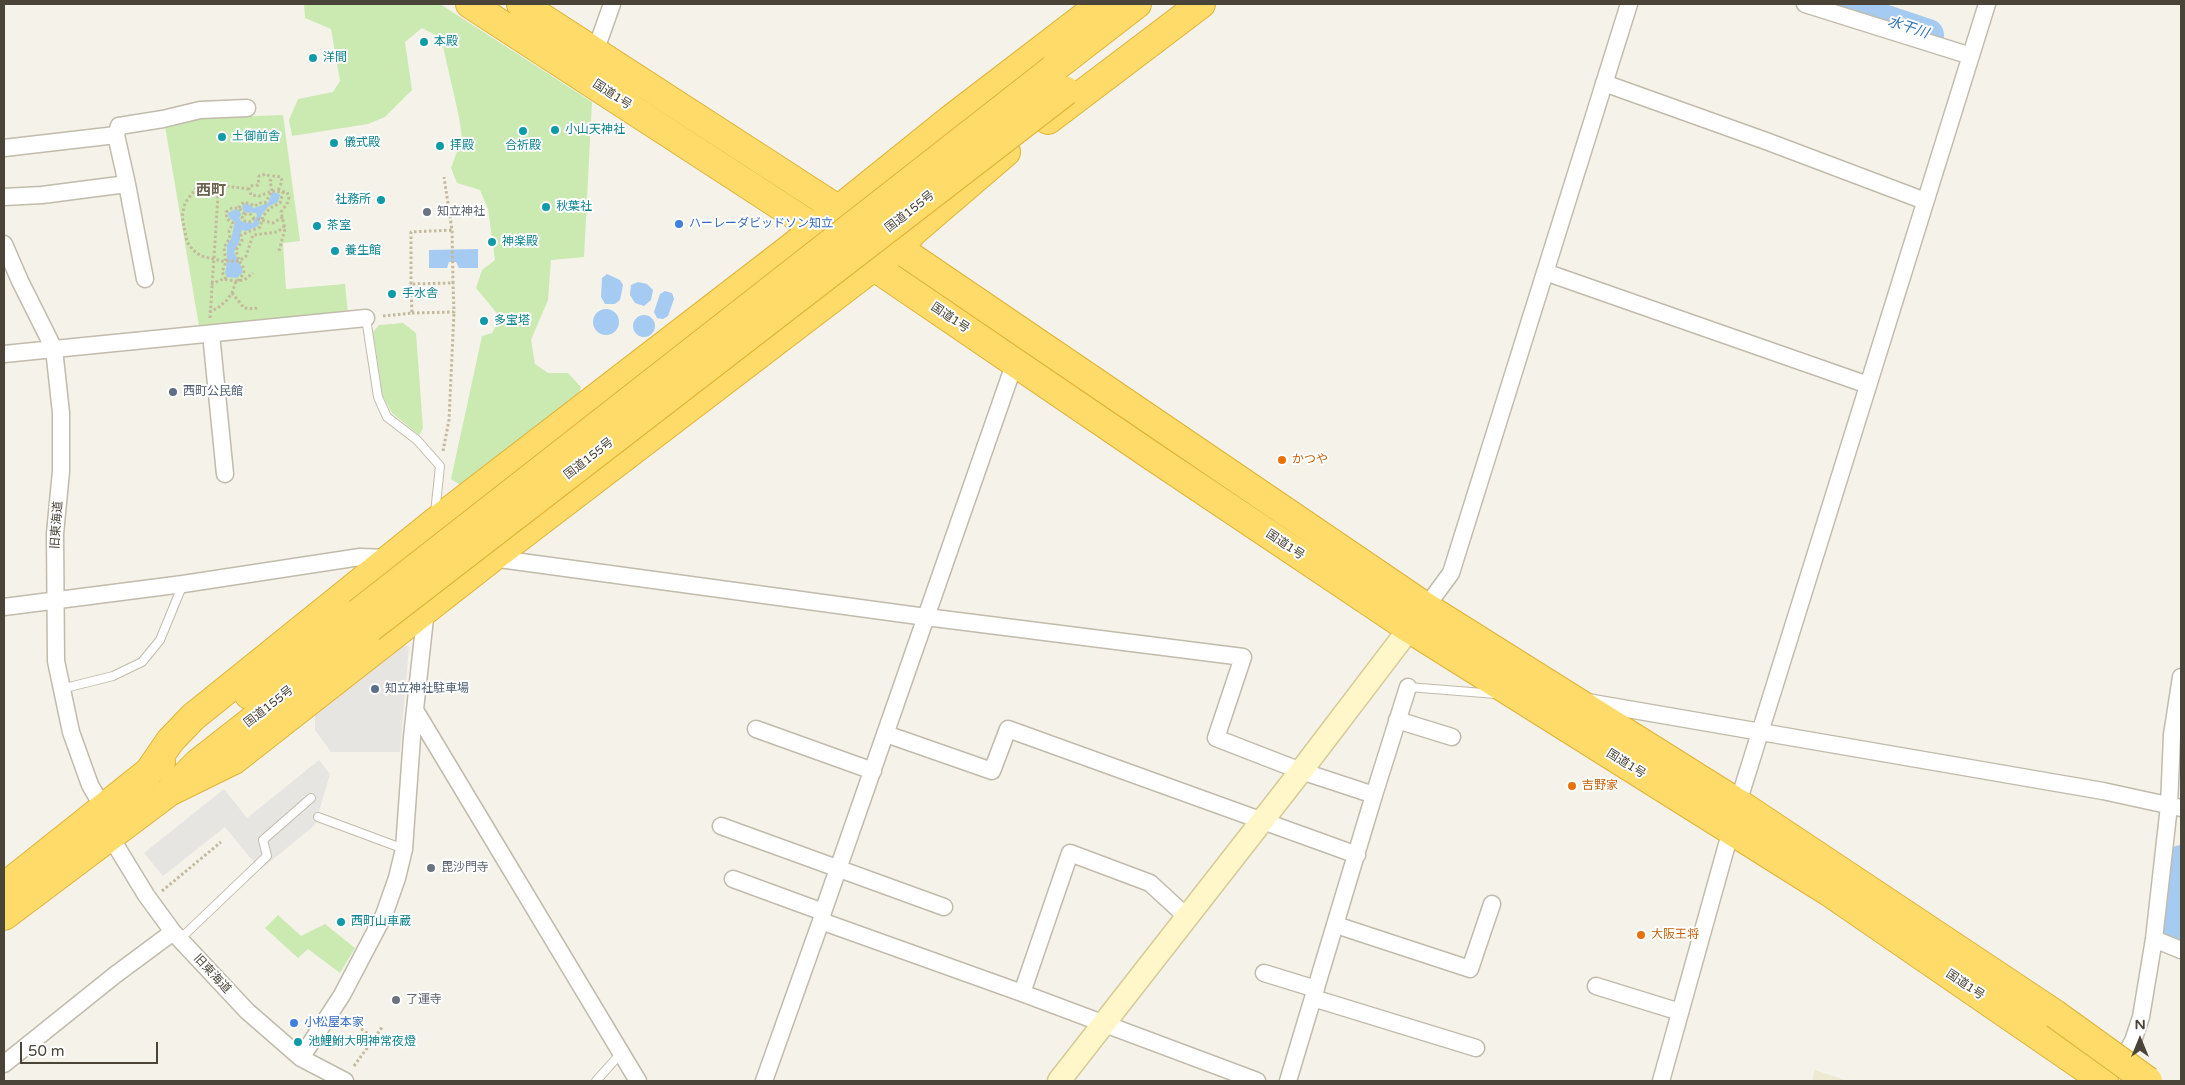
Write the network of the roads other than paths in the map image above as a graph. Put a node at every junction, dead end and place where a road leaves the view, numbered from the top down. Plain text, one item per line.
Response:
1 (470, 4) edge
2 (521, 4) edge
3 (612, 4) edge
4 (1101, 4) edge
5 (1137, 4) edge
6 (1176, 4) edge
7 (1200, 4) edge
8 (1629, 4) edge
9 (1805, 4) edge
10 (1987, 4) edge
11 (595, 52) junction
12 (1971, 56) junction
13 (1060, 80) junction
14 (1604, 84) junction
15 (247, 108) dead end
16 (116, 135) junction
17 (4, 148) edge
18 (126, 184) junction
19 (4, 197) edge
20 (1925, 201) junction
21 (838, 209) junction
22 (814, 229) junction
23 (4, 244) edge
24 (898, 248) junction
25 (873, 266) junction
26 (1545, 272) junction
27 (145, 279) dead end
28 (366, 318) joint
29 (211, 334) junction
30 (54, 349) junction
31 (4, 354) edge
32 (1015, 362) junction
33 (1868, 385) junction
34 (224, 474) dead end
35 (434, 522) junction
36 (392, 558) junction
37 (492, 558) junction
38 (182, 584) junction
39 (54, 600) junction
40 (4, 607) edge
41 (1426, 607) junction
42 (426, 609) junction
43 (926, 617) junction
44 (364, 621) junction
45 (1410, 629) junction
46 (2181, 677) edge
47 (1408, 687) joint
48 (60, 689) junction
49 (1496, 694) dead end
50 (1575, 700) junction
51 (415, 710) junction
52 (1397, 720) junction
53 (756, 729) dead end
54 (1760, 731) junction
55 (886, 734) junction
56 (1452, 737) dead end
57 (873, 771) junction
58 (1301, 771) junction
59 (148, 772) junction
60 (169, 792) junction
61 (1374, 796) junction
62 (311, 798) dead end
63 (1738, 803) junction
64 (2174, 807) edge
65 (104, 809) junction
66 (318, 817) dead end
67 (1262, 821) junction
68 (721, 826) dead end
69 (1731, 830) junction
70 (110, 836) junction
71 (404, 849) junction
72 (1357, 855) junction
73 (838, 868) junction
74 (733, 879) dead end
75 (4, 887) edge
76 (1492, 904) dead end
77 (944, 907) dead end
78 (4, 916) edge
79 (822, 916) junction
80 (1187, 917) junction
81 (1336, 925) junction
82 (176, 935) junction
83 (2154, 939) junction
84 (2181, 950) edge
85 (1264, 973) dead end
86 (1596, 986) dead end
87 (1022, 993) junction
88 (1315, 994) junction
89 (1680, 1012) junction
90 (1102, 1024) junction
91 (1476, 1048) dead end
92 (621, 1053) junction
93 (301, 1058) junction
94 (4, 1064) edge
95 (344, 1081) edge
96 (596, 1081) edge
97 (638, 1081) edge
98 (764, 1081) edge
99 (1059, 1081) edge
100 (1257, 1081) edge
101 (1288, 1081) edge
102 (1661, 1081) edge
103 (2104, 1081) edge
104 (2109, 1081) edge
105 (2148, 1081) edge

1 - 22 highway, 国道1号
2 - 11 highway, 国道1号
3 - 11 street
4 - 21 highway
5 - 13 highway, 国道155号
6 - 13 highway, 国道155号
7 - 24 highway
8 - 14 street
9 - 12 street
10 - 12 street
11 - 21 highway, 国道1号
12 - 20 street
13 - 44 highway, 国道155号, bridge
14 - 20 street
14 - 26 street
15 - 16 street
16 - 17 street
16 - 18 street
18 - 19 street
18 - 27 street
20 - 33 street
21 - 22 highway
21 - 24 highway, 国道1号
22 - 25 highway, 国道1号
22 - 35 highway
23 - 30 street, 旧東海道
24 - 25 highway
24 - 41 highway, 国道1号
25 - 32 highway, 国道1号
25 - 37 highway
26 - 33 street
26 - 41 street
28 - 29 street
28 - 35 lane
29 - 30 street
29 - 34 street
30 - 31 street
30 - 39 street, 旧東海道
32 - 43 street
32 - 45 highway, 国道1号
33 - 54 street
35 - 36 highway
35 - 42 street
36 - 38 street
36 - 59 highway
37 - 42 highway
37 - 43 street
38 - 39 street
38 - 48 lane
39 - 40 street
39 - 48 street, 旧東海道
41 - 45 street
41 - 50 highway, 国道1号
42 - 51 street
42 - 60 highway
43 - 55 street
43 - 58 street
44 - 59 highway, 国道155号
44 - 60 highway, 国道155号
45 - 58 street
45 - 69 highway, 国道1号
46 - 64 street
47 - 49 lane
47 - 52 street
48 - 65 street, 旧東海道
50 - 54 street
50 - 63 highway, 国道1号
51 - 71 street
51 - 92 street
52 - 56 street
52 - 61 street
53 - 57 street
54 - 63 street
54 - 64 street
55 - 57 street
55 - 67 street
57 - 73 street
58 - 61 street
58 - 67 street
59 - 65 highway, 国道155号
60 - 70 highway, 国道155号
61 - 72 street
62 - 82 lane
63 - 105 highway, 国道1号, bridge
64 - 83 street
65 - 75 highway, 国道155号
66 - 71 lane
67 - 72 street
67 - 80 street
68 - 73 street
69 - 89 street
69 - 103 highway, 国道1号
70 - 78 highway, 国道155号
70 - 82 street, 旧東海道
71 - 93 street
72 - 81 street
73 - 77 street
73 - 79 street
74 - 79 street
76 - 81 street
79 - 87 street
79 - 98 street
80 - 87 street
80 - 90 street
81 - 88 street
82 - 93 street, 旧東海道
82 - 94 street
83 - 84 street
83 - 104 street
85 - 88 street
86 - 89 street
87 - 90 street
88 - 91 street
88 - 101 street
89 - 102 street
90 - 99 street
90 - 100 street
92 - 96 lane
92 - 97 street
93 - 95 street, 旧東海道

